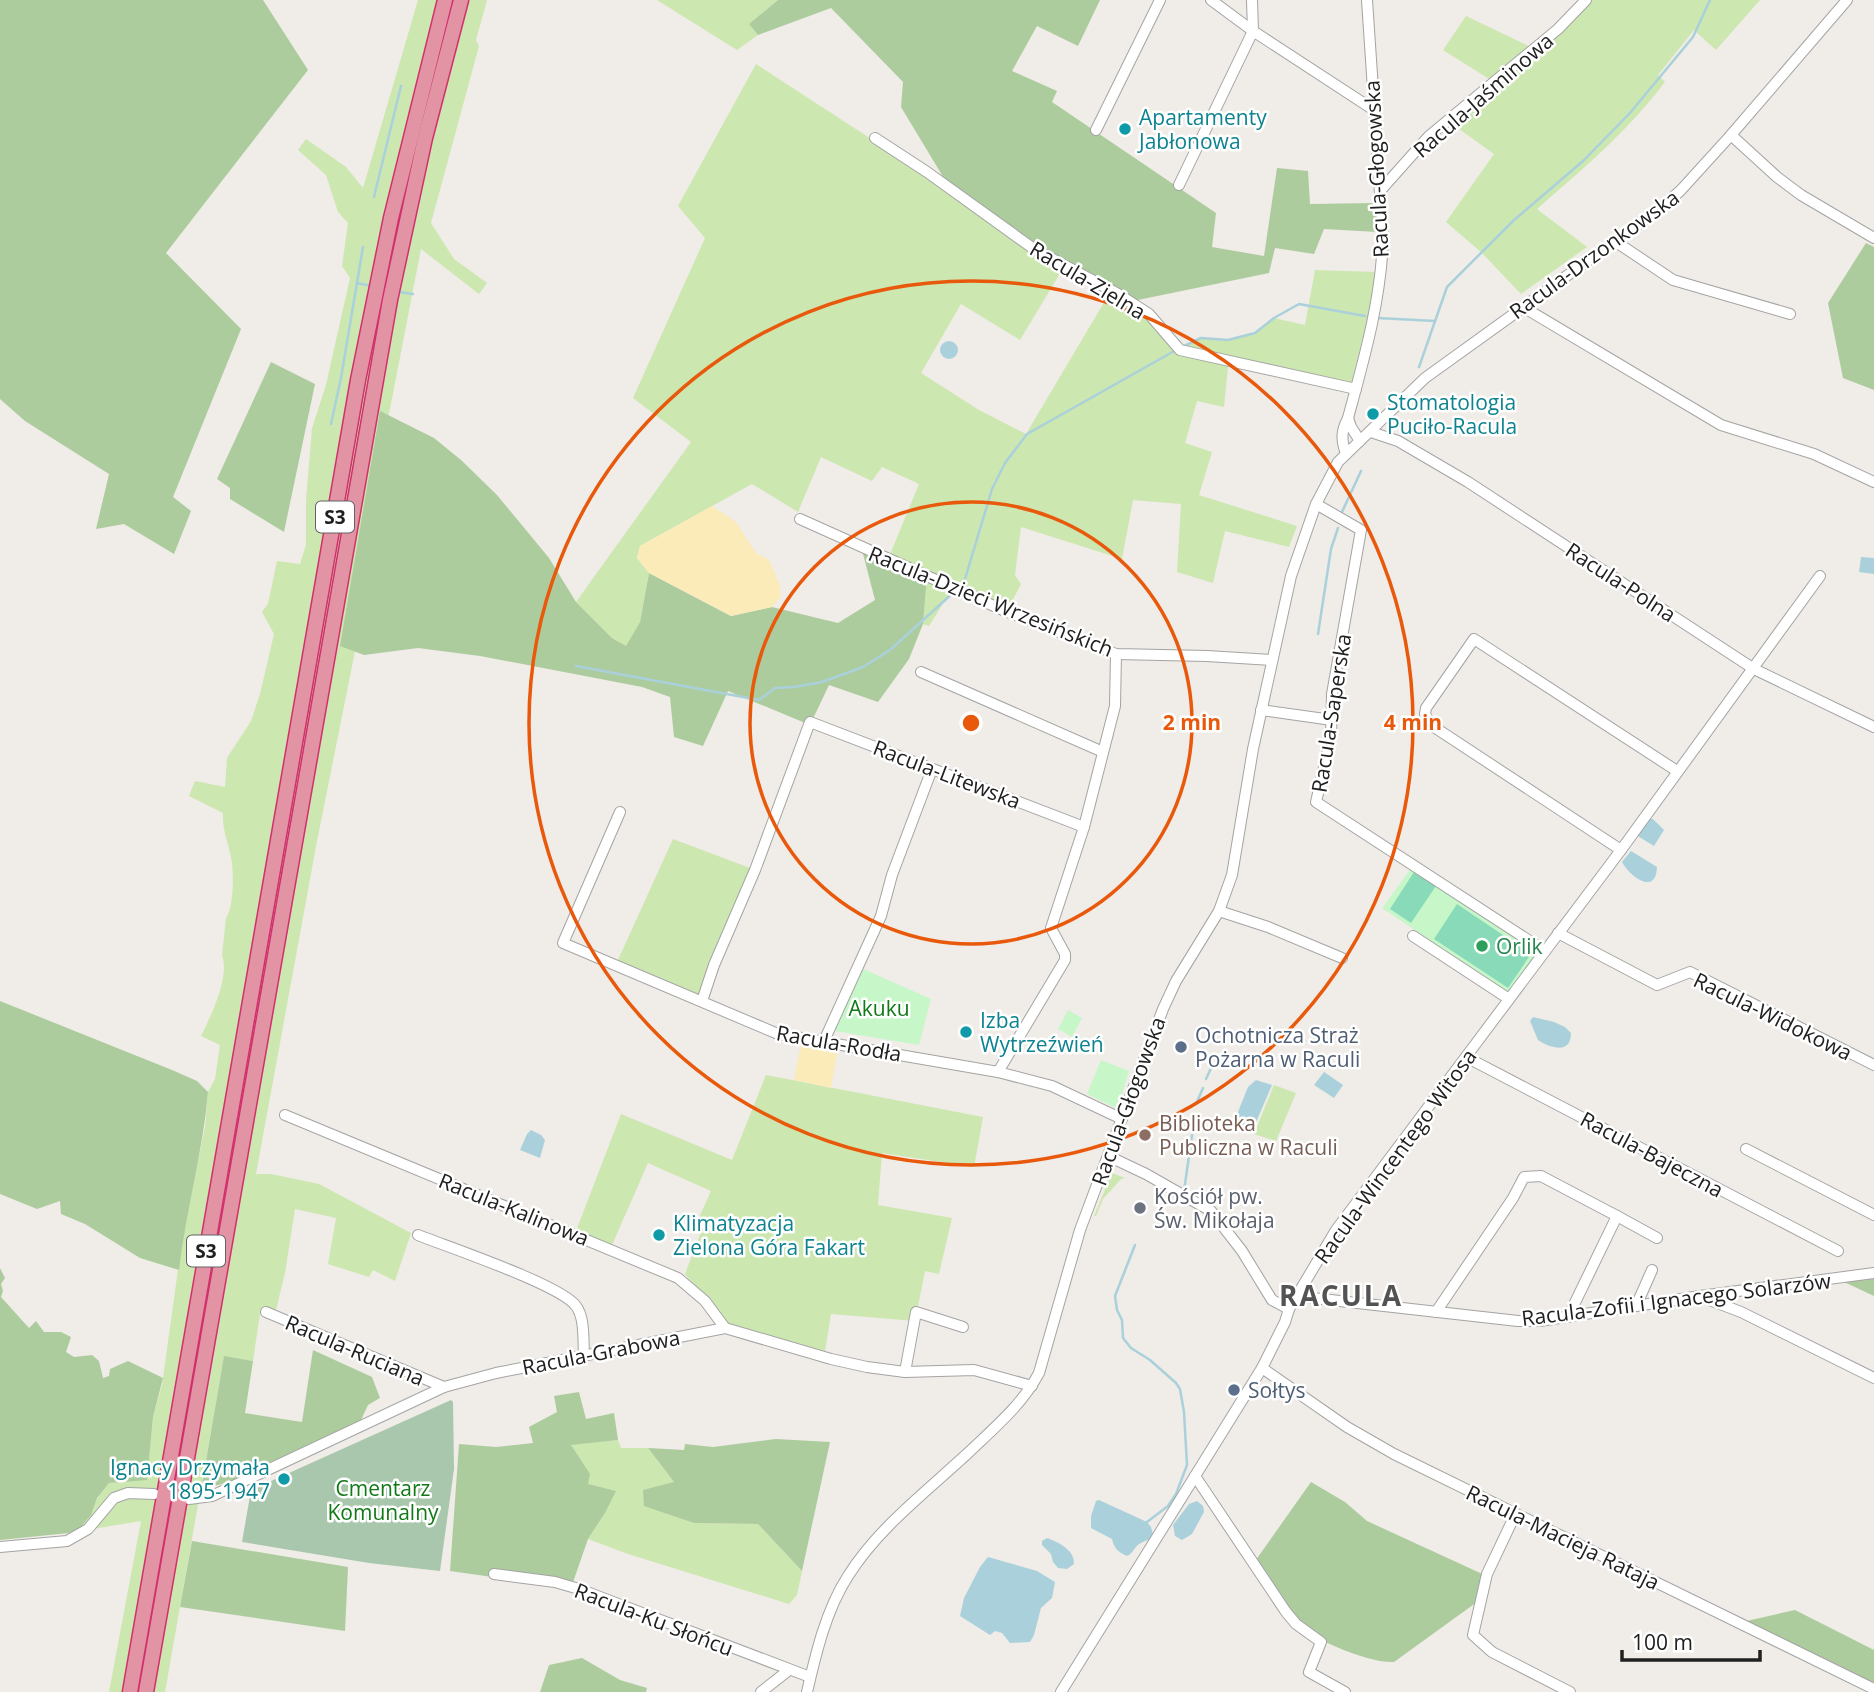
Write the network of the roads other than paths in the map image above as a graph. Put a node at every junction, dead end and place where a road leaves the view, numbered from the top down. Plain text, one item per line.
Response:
1 (445, 0) edge
2 (461, 0) edge
3 (1160, 0) edge
4 (1211, 0) edge
5 (1252, 0) edge
6 (1367, 0) edge
7 (1586, 0) edge
8 (1847, 0) edge
9 (1253, 31) junction
10 (1374, 110) junction
11 (1096, 130) dead end
12 (1731, 135) junction
13 (875, 138) dead end
14 (1179, 185) dead end
15 (1380, 191) junction
16 (1874, 238) edge
17 (1616, 242) junction
18 (1523, 307) junction
19 (1790, 314) dead end
20 (1356, 389) junction
21 (1348, 418) junction
22 (1371, 432) junction
23 (1360, 442) junction
24 (1346, 454) junction
25 (1874, 482) edge
26 (1316, 504) junction
27 (800, 519) dead end
28 (1820, 576) dead end
29 (1116, 654) junction
30 (1272, 660) junction
31 (1754, 669) junction
32 (921, 672) dead end
33 (1261, 710) junction
34 (1332, 720) junction
35 (1874, 727) edge
36 (1103, 752) junction
37 (932, 769) junction
38 (1677, 771) junction
39 (620, 812) dead end
40 (1084, 827) junction
41 (1621, 850) junction
42 (1219, 911) junction
43 (1558, 933) junction
44 (1413, 936) dead end
45 (1545, 951) junction
46 (1342, 958) dead end
47 (1509, 999) junction
48 (702, 1001) junction
49 (824, 1041) junction
50 (1466, 1057) junction
51 (1874, 1065) edge
52 (998, 1072) junction
53 (285, 1115) dead end
54 (1122, 1119) junction
55 (1746, 1149) dead end
56 (1108, 1156) junction
57 (1874, 1215) edge
58 (1617, 1216) junction
59 (418, 1235) dead end
60 (1657, 1238) dead end
61 (1838, 1251) dead end
62 (1653, 1270) dead end
63 (1874, 1273) edge
64 (1295, 1296) junction
65 (1700, 1296) junction
66 (1636, 1306) junction
67 (1289, 1309) junction
68 (266, 1312) dead end
69 (1436, 1312) junction
70 (1568, 1317) junction
71 (963, 1327) dead end
72 (725, 1328) junction
73 (584, 1354) junction
74 (1262, 1368) junction
75 (905, 1372) junction
76 (1874, 1378) edge
77 (1032, 1386) junction
78 (444, 1387) junction
79 (1195, 1476) junction
80 (154, 1494) dead end
81 (189, 1499) dead end
82 (1515, 1514) junction
83 (0, 1547) edge
84 (494, 1574) dead end
85 (789, 1670) junction
86 (810, 1677) junction
87 (1874, 1689) edge
88 (130, 1692) edge
89 (146, 1692) edge
90 (761, 1692) edge
91 (807, 1692) edge
92 (1061, 1692) edge
93 (1345, 1692) edge
94 (1570, 1692) edge

1 - 88 highway, S3
2 - 89 highway, S3
3 - 11 street
4 - 9 street
5 - 9 street
6 - 10 street, Racula-Głogowska
7 - 15 street, Racula-Jaśminowa
8 - 12 street, Racula-Drzonkowska
9 - 10 street
9 - 14 street
10 - 15 street, Racula-Głogowska
12 - 16 street
12 - 17 street, Racula-Drzonkowska
13 - 20 street, Racula-Zielna
15 - 20 street, Racula-Głogowska
17 - 18 street, Racula-Drzonkowska
17 - 19 street
18 - 22 street, Racula-Drzonkowska
18 - 25 street
20 - 21 street, Racula-Głogowska
21 - 23 street
21 - 24 street, Racula-Głogowska
22 - 23 street, Racula-Drzonkowska
22 - 31 street, Racula-Polna
23 - 24 street, Racula-Drzonkowska
24 - 26 street, Racula-Głogowska
26 - 30 street, Racula-Głogowska
26 - 34 street, Racula-Saperska
27 - 29 street, Racula-Dzieci Wrzesińskich
28 - 31 street, Racula-Wincentego Witosa
29 - 30 street, Racula-Dzieci Wrzesińskich
29 - 36 street
30 - 33 street, Racula-Głogowska
31 - 35 street, Racula-Polna
31 - 38 street, Racula-Wincentego Witosa
32 - 36 street
33 - 34 street
33 - 42 street, Racula-Głogowska
34 - 45 street, Racula-Saperska
36 - 40 street
37 - 40 street, Racula-Litewska
37 - 48 street, Racula-Litewska
37 - 49 street
38 - 41 street, Racula-Wincentego Witosa
38 - 41 street
39 - 48 street, Racula-Rodła
40 - 52 street
41 - 43 street, Racula-Wincentego Witosa
42 - 46 street
42 - 54 street, Racula-Głogowska
43 - 45 street, Racula-Wincentego Witosa
43 - 51 street, Racula-Widokowa
44 - 47 street
45 - 47 street, Racula-Wincentego Witosa
47 - 50 street, Racula-Wincentego Witosa
48 - 49 street, Racula-Rodła
49 - 52 street, Racula-Rodła
50 - 61 street, Racula-Bajeczna
50 - 64 street, Racula-Wincentego Witosa
52 - 54 street, Racula-Rodła
53 - 72 street, Racula-Kalinowa
54 - 56 street, Racula-Głogowska
55 - 57 street
56 - 67 street
56 - 77 street, Racula-Głogowska
58 - 60 street
58 - 69 street
58 - 70 street
59 - 73 street
62 - 66 street
63 - 65 street, Racula-Zofii i Ignacego Solarzów
64 - 67 street, Racula-Wincentego Witosa
64 - 69 street, Racula-Zofii i Ignacego Solarzów
65 - 66 street, Racula-Zofii i Ignacego Solarzów
65 - 76 street
66 - 70 street, Racula-Zofii i Ignacego Solarzów
67 - 74 street, Racula-Wincentego Witosa
68 - 78 street, Racula-Ruciana
69 - 70 street, Racula-Zofii i Ignacego Solarzów
71 - 75 street
72 - 73 street, Racula-Grabowa
72 - 75 street, Racula-Grabowa
73 - 78 street, Racula-Grabowa
74 - 79 street, Racula-Wincentego Witosa
74 - 82 street, Racula-Macieja Rataja
75 - 77 street, Racula-Grabowa
77 - 86 street, Racula-Głogowska
78 - 81 street, Racula-Grabowa
79 - 92 street, Racula-Wincentego Witosa
79 - 93 street
80 - 83 street
82 - 87 street, Racula-Macieja Rataja
82 - 94 street
84 - 85 street, Racula-Ku Słońcu
85 - 86 street, Racula-Ku Słońcu
85 - 90 street
86 - 91 street, Racula-Głogowska

